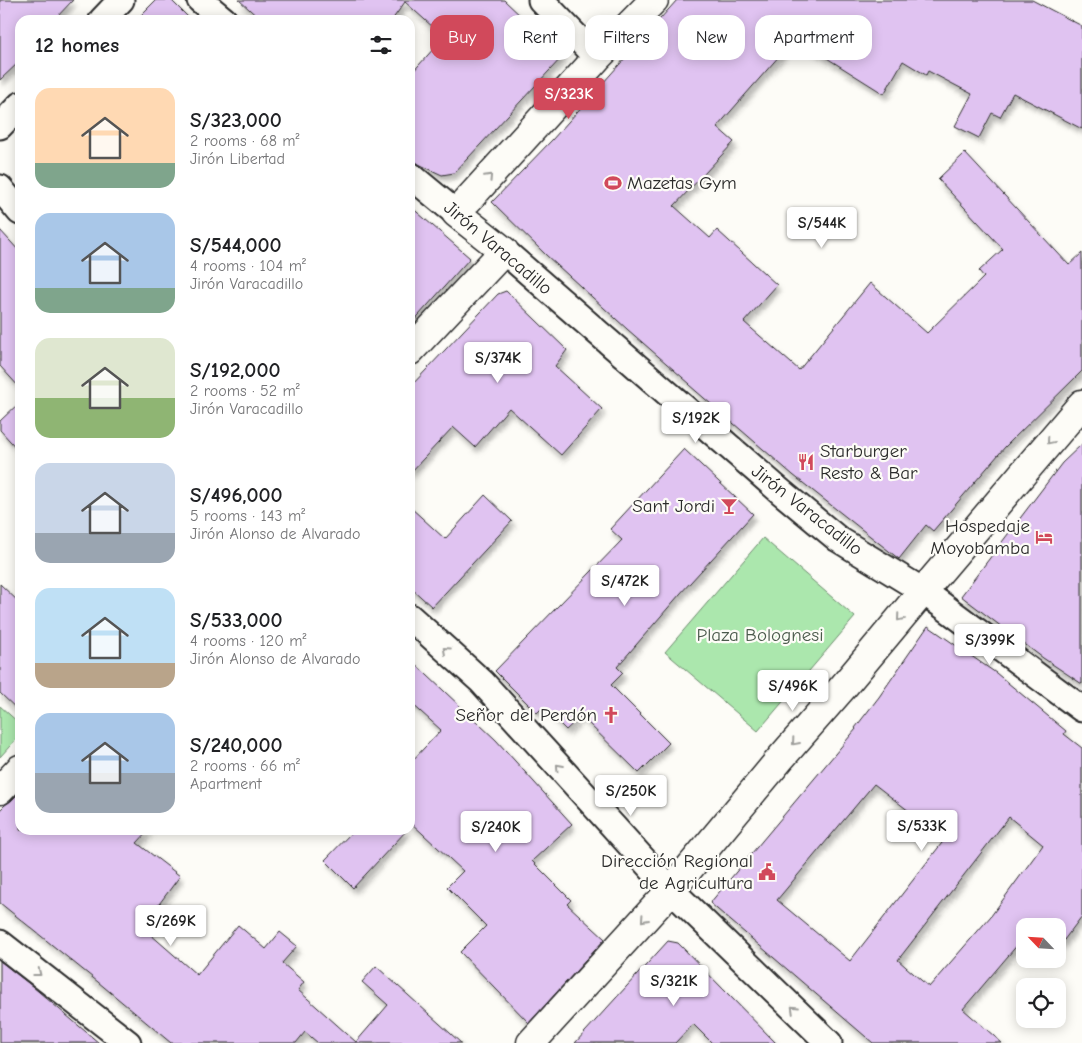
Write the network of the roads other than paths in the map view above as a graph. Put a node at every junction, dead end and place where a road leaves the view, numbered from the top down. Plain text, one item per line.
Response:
1 (121, 0) edge
2 (200, 0) edge
3 (541, 0) edge
4 (654, 0) edge
5 (107, 15) edge
6 (218, 15) edge
7 (639, 15) edge
8 (585, 46) edge
9 (595, 60) edge
10 (15, 110) edge
11 (0, 126) edge
12 (415, 179) edge
13 (0, 188) edge
14 (15, 206) edge
15 (456, 212) junction
16 (504, 251) junction
17 (415, 346) edge
18 (1082, 404) edge
19 (923, 591) junction
20 (415, 622) edge
21 (1082, 709) edge
22 (15, 774) edge
23 (0, 790) edge
24 (671, 890) junction
25 (0, 943) edge
26 (128, 1043) edge
27 (531, 1043) edge
28 (829, 1043) edge

1 - 5 street
2 - 6 street
3 - 8 street
4 - 7 main road
15 -> 9 main road
10 - 11 street
12 - 15 street, Jirón Varacadillo
13 - 14 street
15 - 16 main road, Jirón Varacadillo
16 - 17 main road
16 - 19 street, Jirón Varacadillo
18 -> 19 main road
19 - 21 street, Jirón Varacadillo
19 -> 24 main road
24 -> 20 street
22 - 23 main road
24 -> 27 main road
28 -> 24 street
25 -> 26 street

